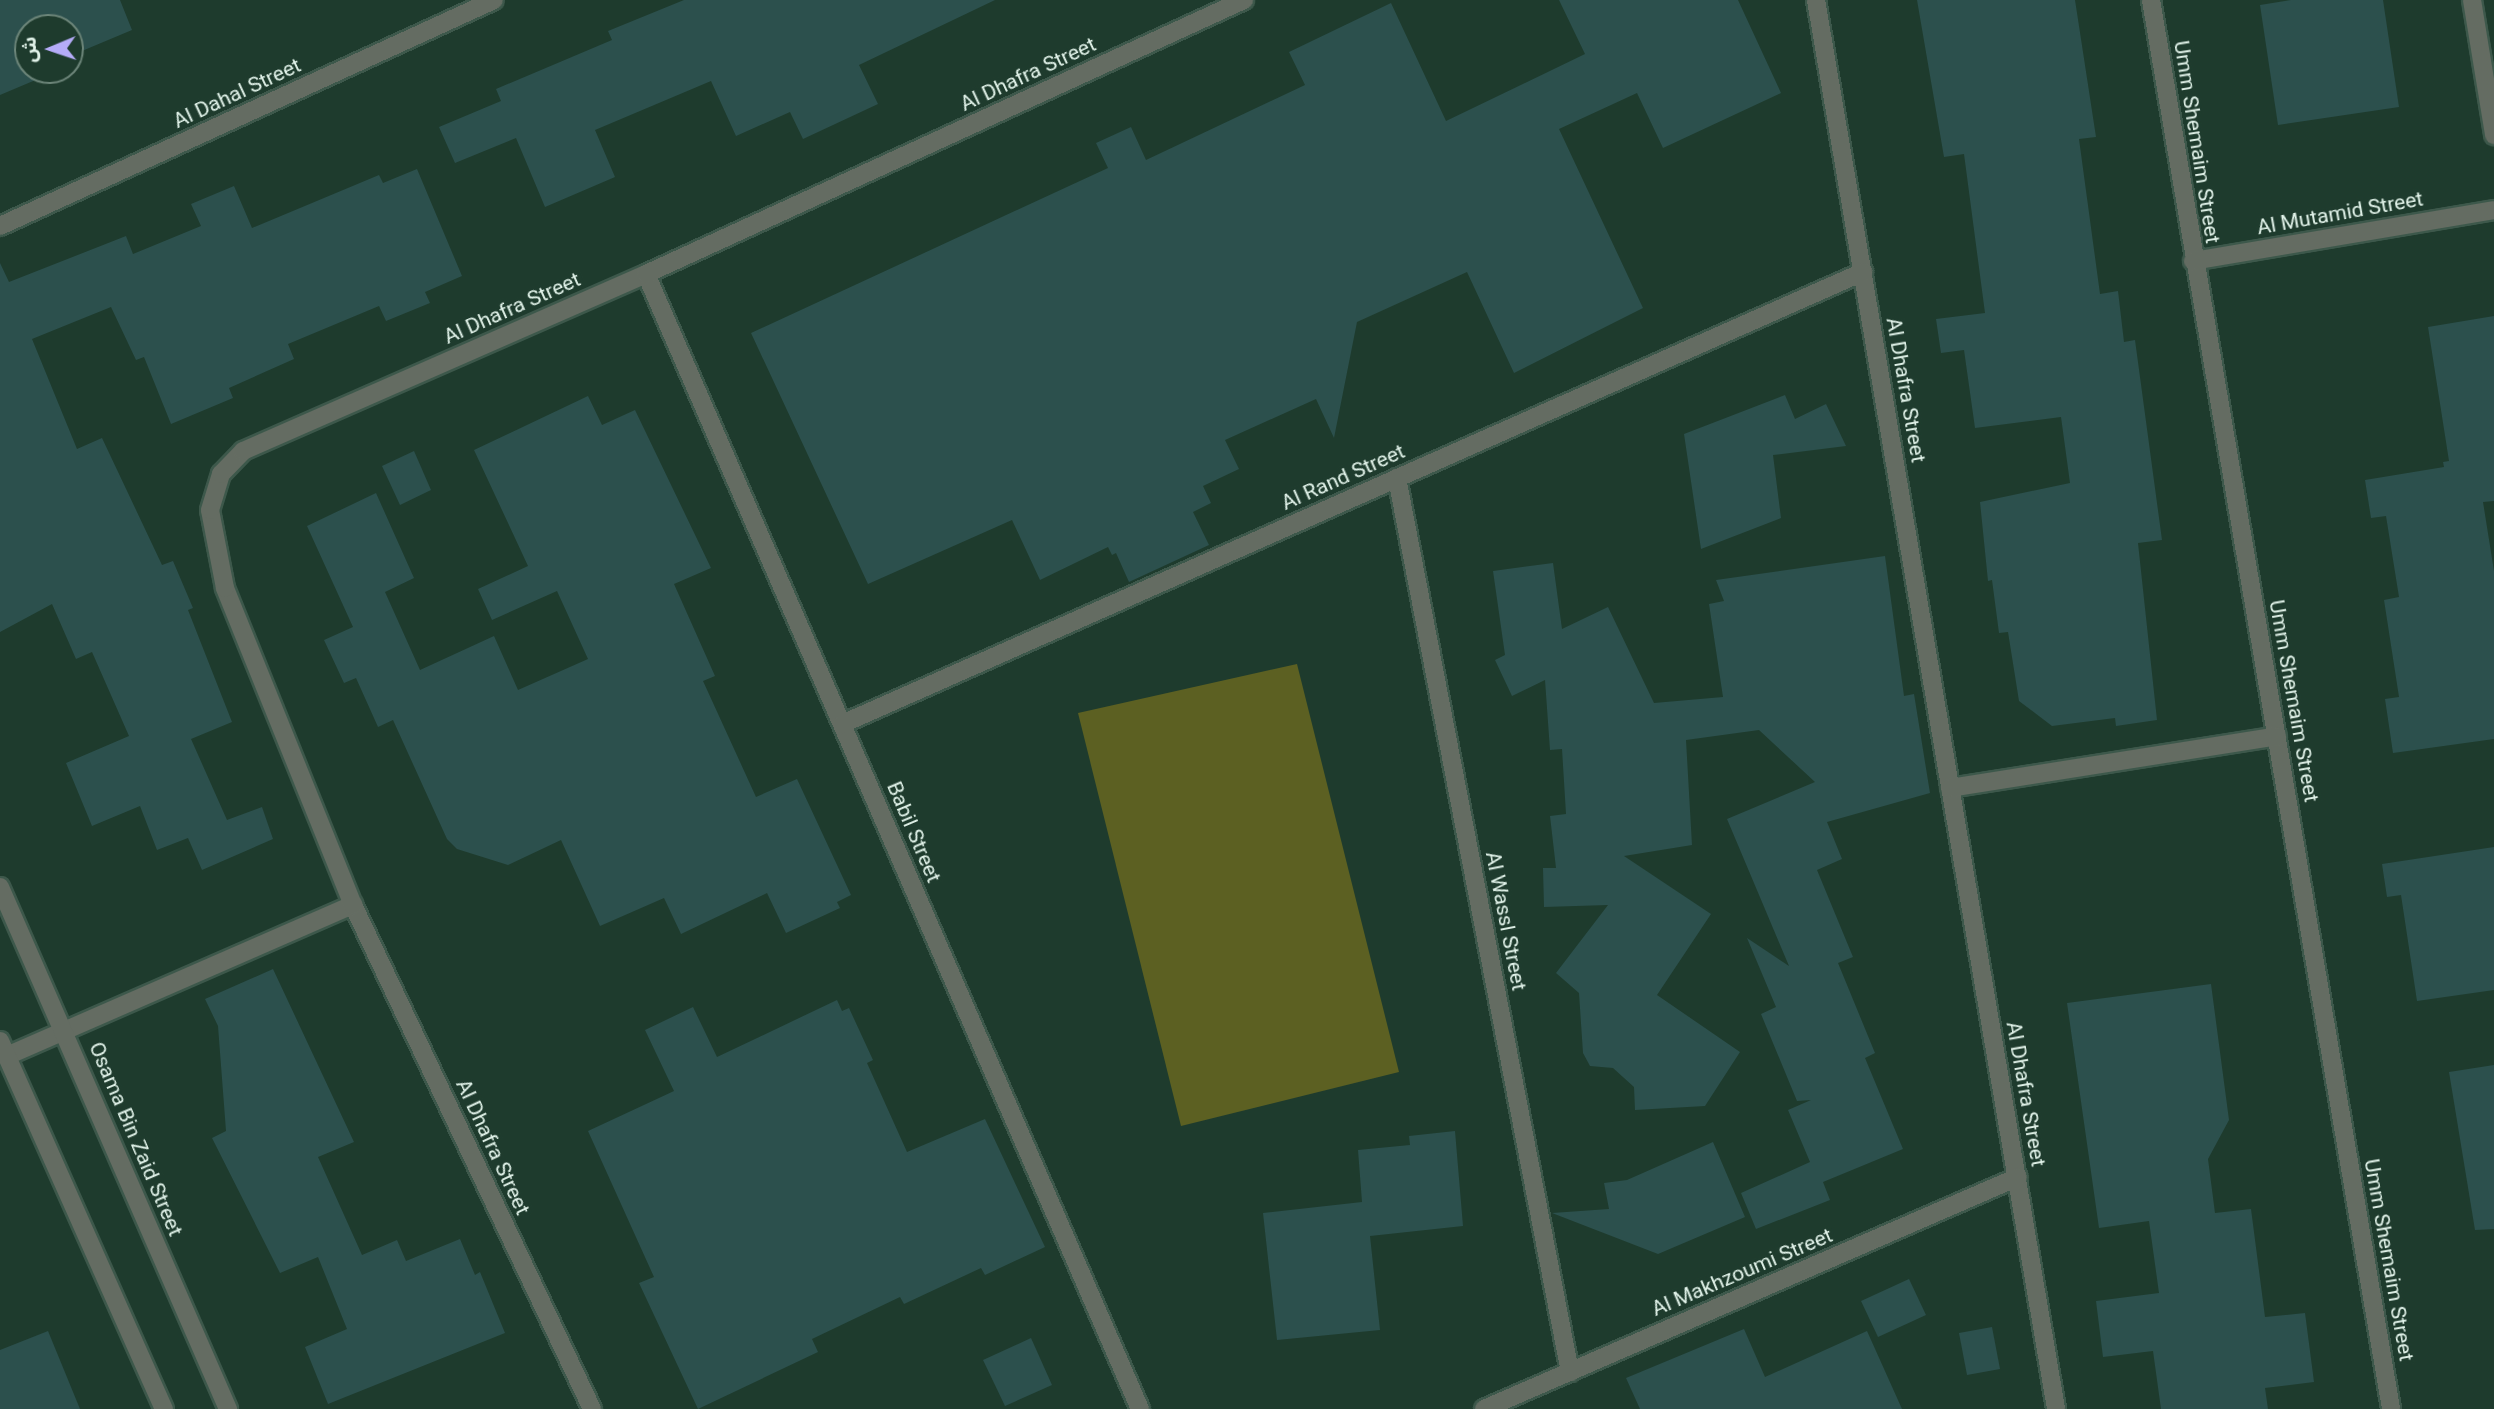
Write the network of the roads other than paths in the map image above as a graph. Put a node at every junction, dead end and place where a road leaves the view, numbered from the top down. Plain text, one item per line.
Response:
1 (494, 0) edge
2 (1244, 0) edge
3 (1816, 0) edge
4 (2151, 0) edge
5 (2472, 0) edge
6 (2494, 135) edge
7 (2494, 209) edge
8 (0, 226) edge
9 (2193, 261) junction
10 (1863, 272) junction
11 (646, 274) junction
12 (1397, 478) junction
13 (842, 724) junction
14 (2277, 736) junction
15 (1950, 788) junction
16 (0, 887) edge
17 (352, 905) junction
18 (64, 1031) junction
19 (3, 1049) edge
20 (2018, 1177) junction
21 (1570, 1372) junction
22 (164, 1409) edge
23 (228, 1409) edge
24 (592, 1409) edge
25 (1140, 1409) edge
26 (1484, 1409) edge
27 (2056, 1409) edge
28 (2391, 1409) edge

1 - 8 street, Al Dahal Street
2 - 11 street, Al Dhafra Street
3 - 10 street, Al Dhafra Street
4 - 9 street, Umm Shemaim Street
5 - 6 street
7 - 9 street, Al Mutamid Street
9 - 14 street, Umm Shemaim Street
10 - 12 street, Al Rand Street
10 - 15 street, Al Dhafra Street
11 - 13 street, Babil Street
11 - 17 street, Al Dhafra Street
12 - 13 street, Al Rand Street
12 - 21 street, Al Wassl Street
13 - 25 street, Babil Street
14 - 15 street
14 - 28 street, Umm Shemaim Street
15 - 20 street, Al Dhafra Street
16 - 18 street, Osama Bin Zaid Street
17 - 18 street
17 - 24 street, Al Dhafra Street
18 - 19 street
18 - 23 street, Osama Bin Zaid Street
19 - 22 street
20 - 21 street, Al Makhzoumi Street
20 - 27 street, Al Dhafra Street
21 - 26 street, Al Makhzoumi Street

